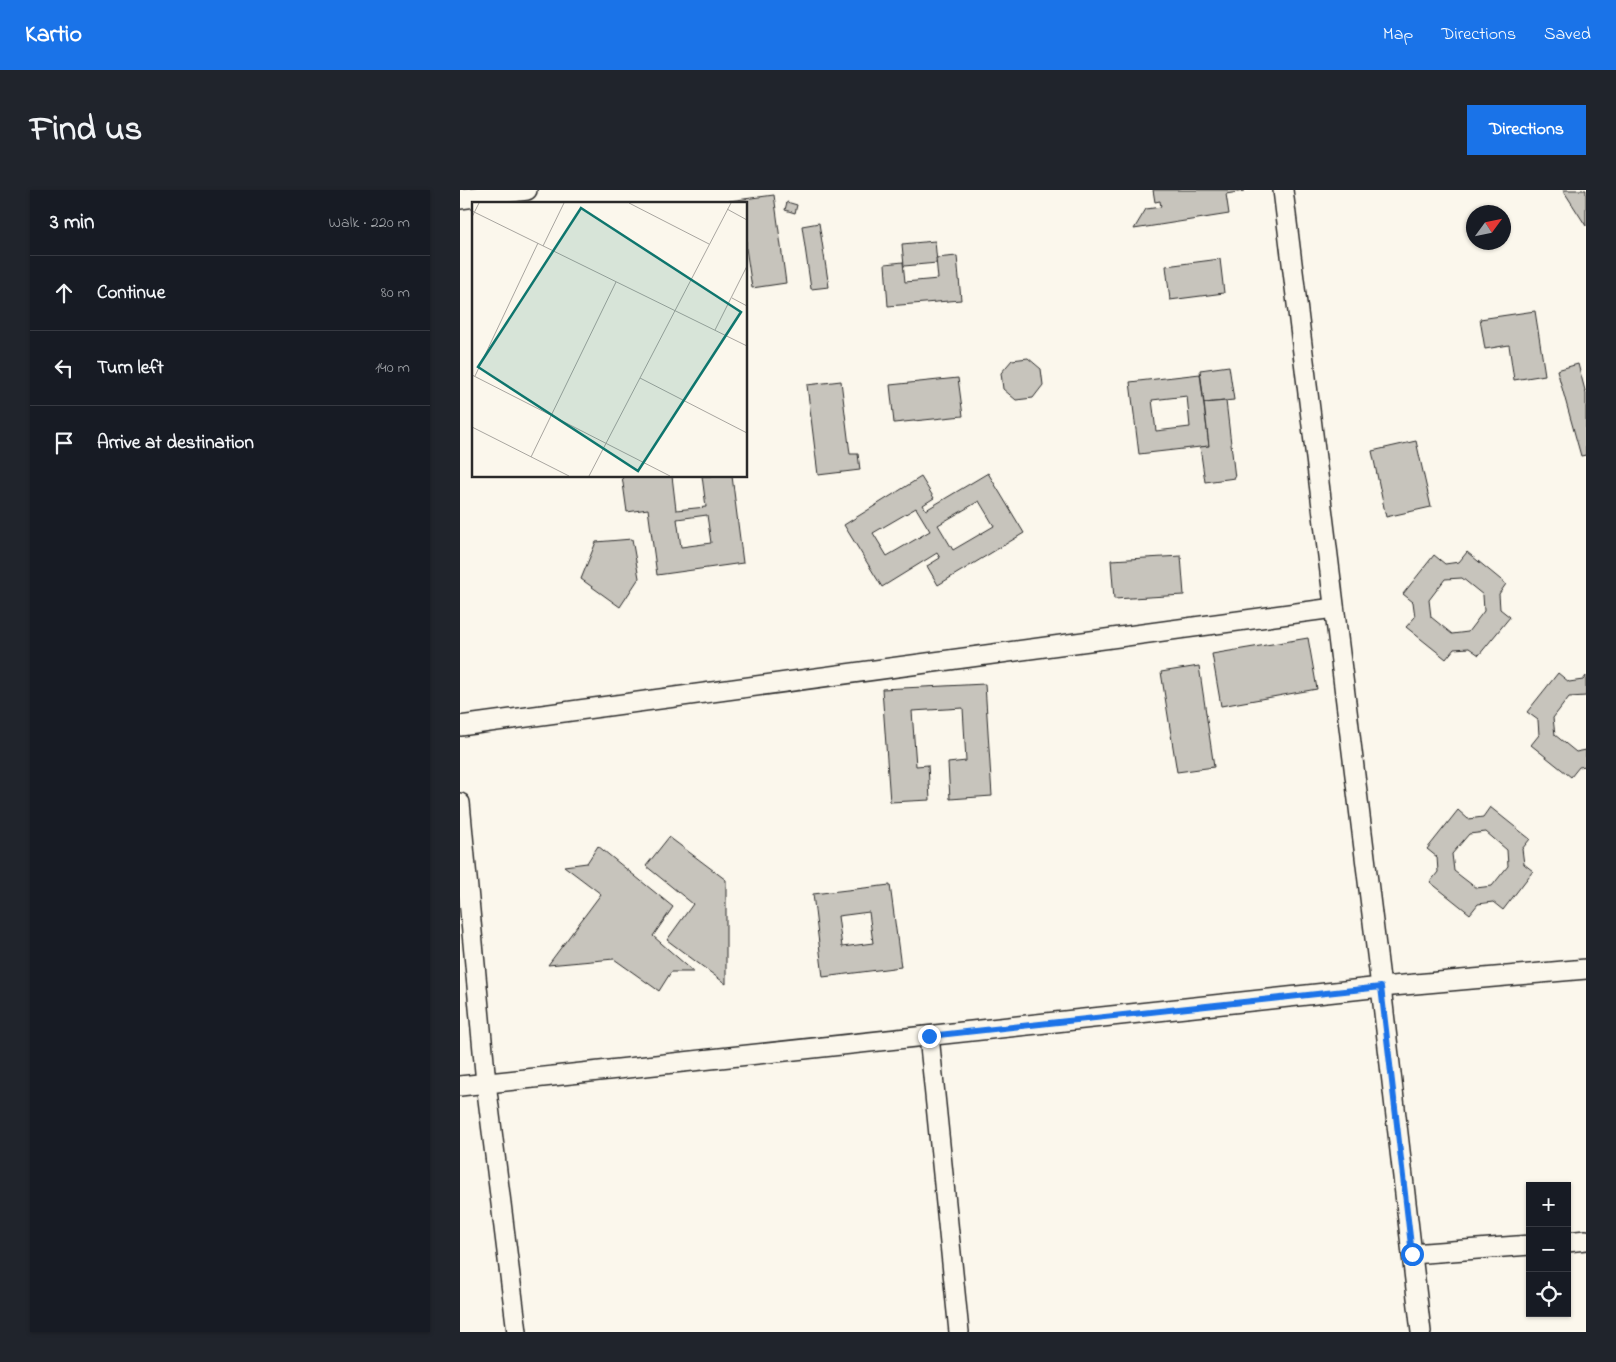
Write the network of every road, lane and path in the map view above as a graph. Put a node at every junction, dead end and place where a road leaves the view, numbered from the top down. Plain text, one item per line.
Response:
1 (527, 190) edge
2 (1283, 190) edge
3 (460, 199) edge
4 (1334, 608) junction
5 (460, 726) edge
6 (460, 803) edge
7 (1586, 969) edge
8 (1381, 987) junction
9 (929, 1036) junction
10 (486, 1083) junction
11 (460, 1086) edge
12 (1586, 1240) edge
13 (1571, 1242) edge
14 (1526, 1245) edge
15 (1412, 1254) junction
16 (517, 1332) edge
17 (959, 1332) edge
18 (1421, 1332) edge

1 - 3 street
2 - 4 street
4 - 5 street
4 - 8 street
6 - 10 street
7 - 8 street
8 - 9 street
8 - 15 street
9 - 10 street
9 - 17 street
10 - 11 street
10 - 16 street
12 - 13 street
14 - 15 street
15 - 18 street

